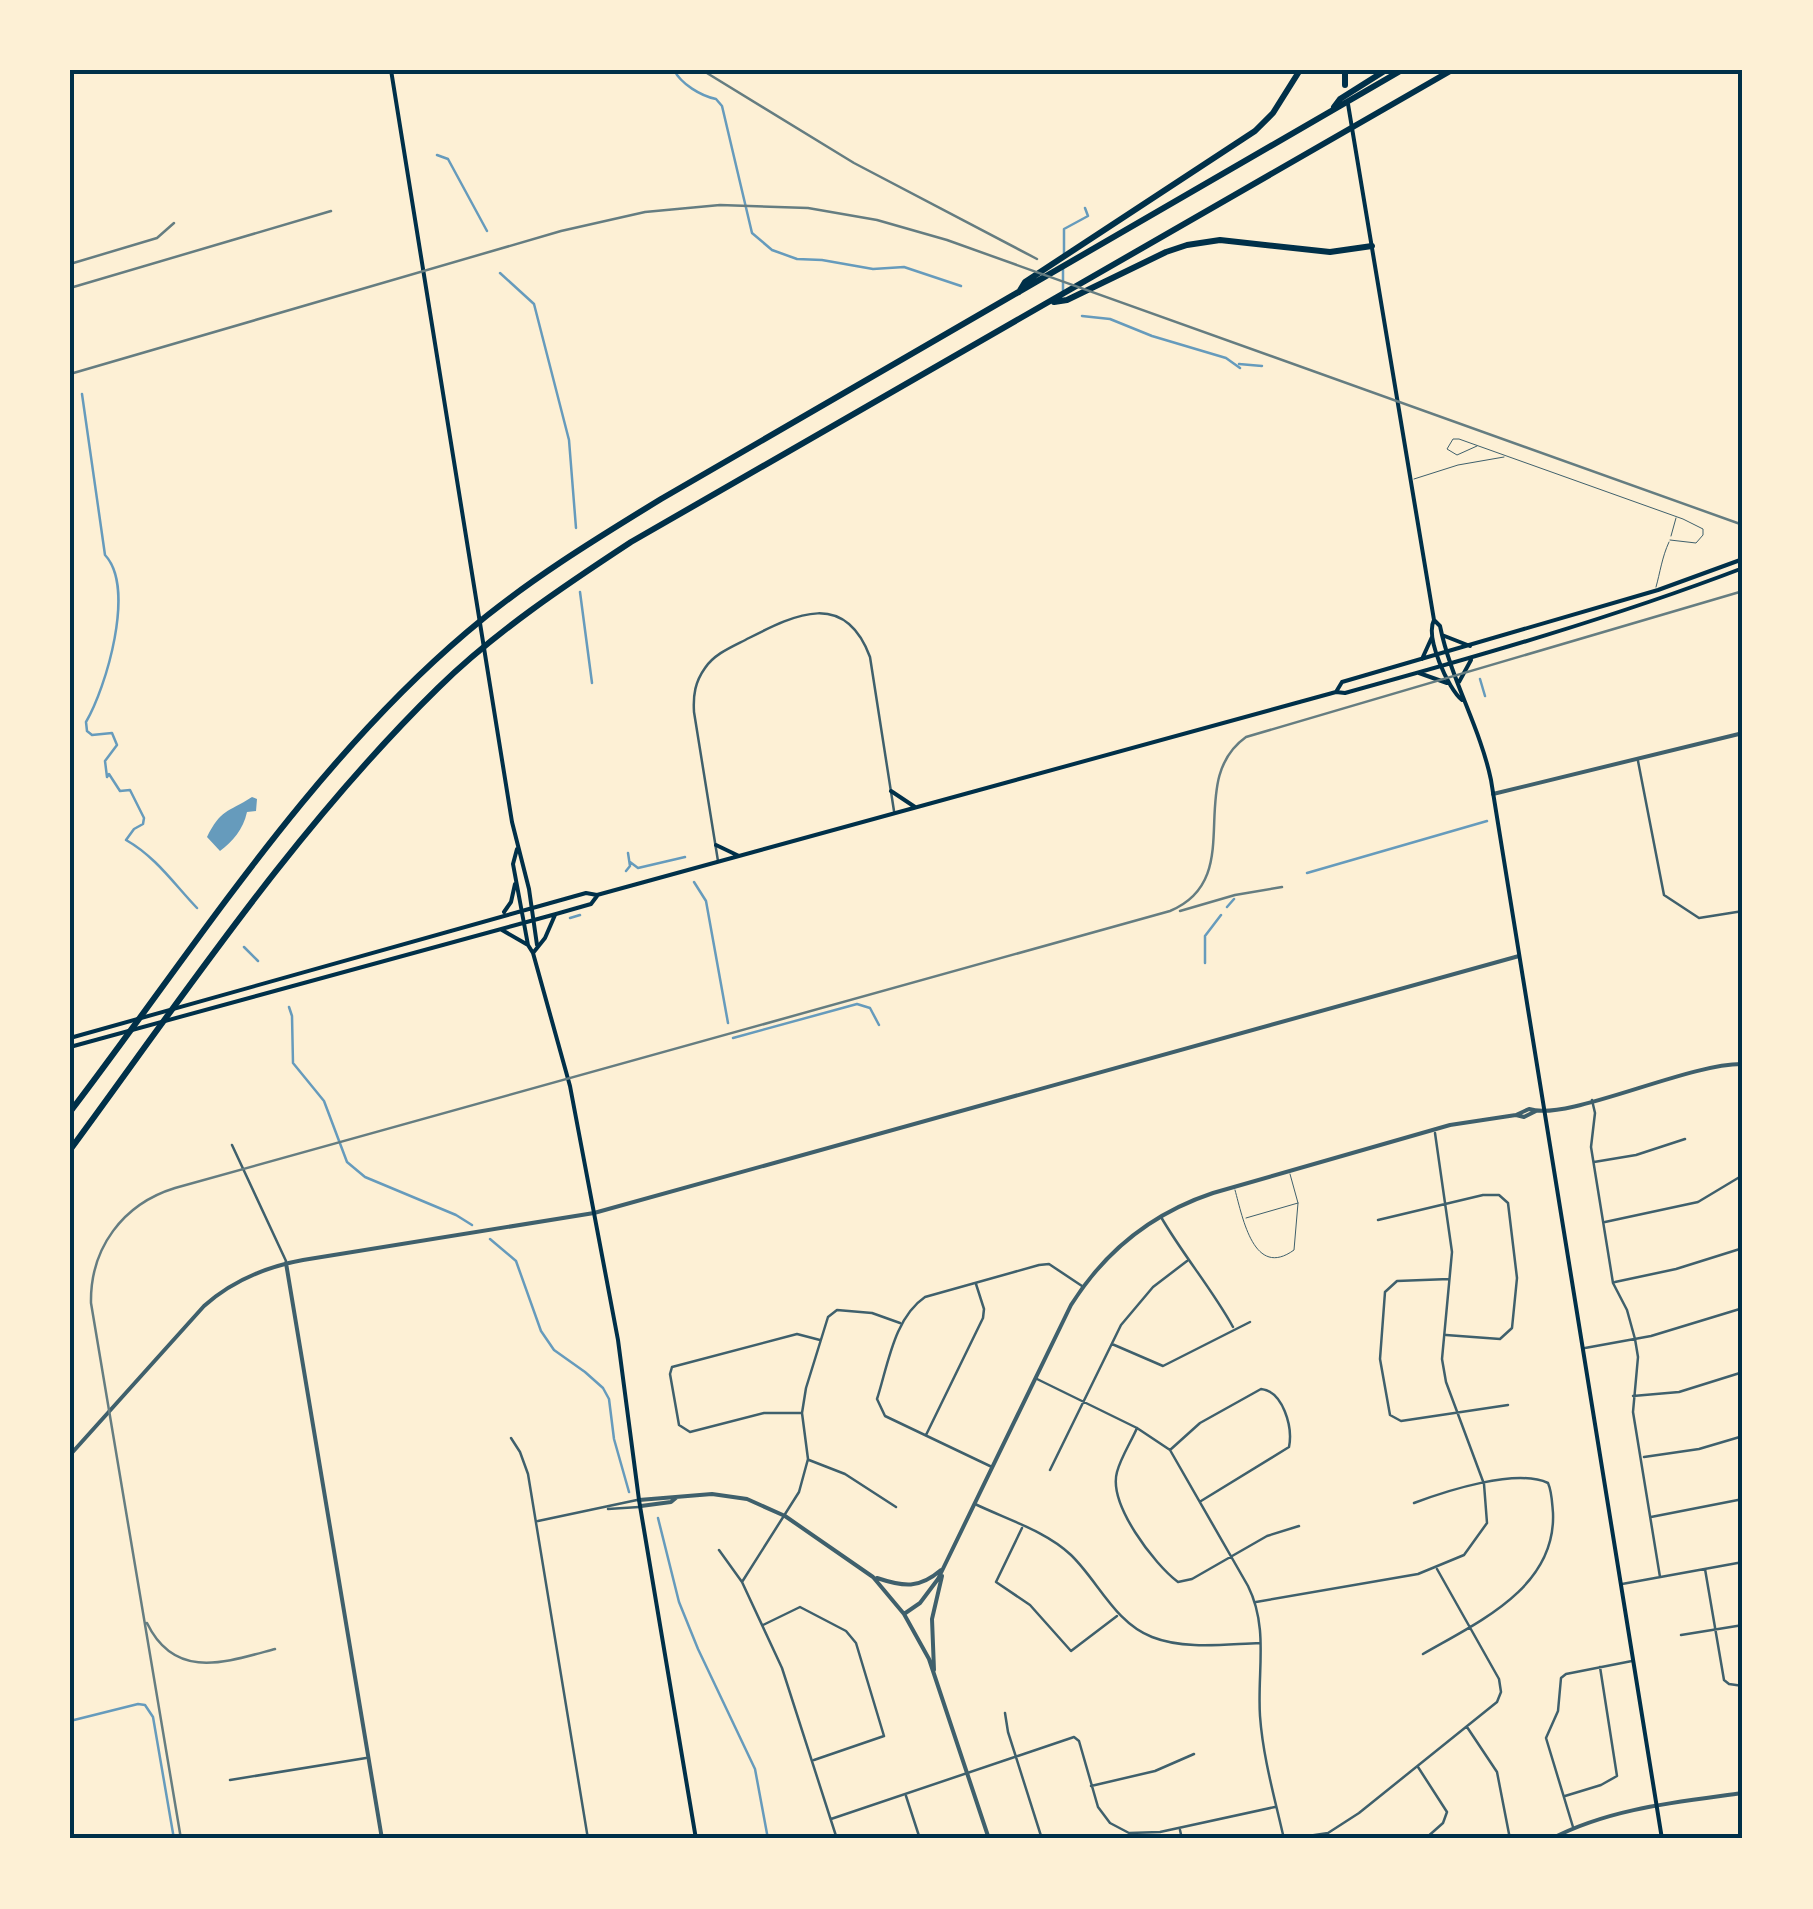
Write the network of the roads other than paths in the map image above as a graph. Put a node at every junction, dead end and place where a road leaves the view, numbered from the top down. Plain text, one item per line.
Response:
1 (391, 70) edge
2 (1300, 70) edge
3 (1344, 70) edge
4 (1386, 70) edge
5 (1402, 70) edge
6 (1452, 70) edge
7 (1345, 85) joint
8 (1333, 109) junction
9 (1372, 246) junction
10 (1018, 292) junction
11 (1048, 303) junction
12 (1478, 446) junction
13 (1507, 456) junction
14 (1411, 481) junction
15 (1677, 516) junction
16 (1670, 540) junction
17 (1743, 559) edge
18 (1743, 568) edge
19 (1658, 590) junction
20 (1661, 599) junction
21 (1434, 620) junction
22 (1442, 636) junction
23 (1432, 637) junction
24 (1470, 646) junction
25 (1447, 653) junction
26 (1438, 655) junction
27 (1422, 659) junction
28 (1471, 660) junction
29 (1451, 664) junction
30 (1442, 667) junction
31 (1419, 673) junction
32 (1448, 683) junction
33 (1459, 683) junction
34 (1336, 692) junction
35 (1462, 700) junction
36 (1743, 733) edge
37 (1638, 760) junction
38 (892, 791) junction
39 (1493, 794) junction
40 (915, 808) junction
41 (894, 813) junction
42 (716, 845) junction
43 (516, 849) junction
44 (739, 856) junction
45 (718, 862) junction
46 (515, 879) junction
47 (598, 895) junction
48 (532, 907) junction
49 (521, 910) junction
50 (1743, 911) edge
51 (503, 914) junction
52 (556, 914) junction
53 (533, 919) junction
54 (523, 922) junction
55 (499, 928) junction
56 (528, 945) junction
57 (537, 945) junction
58 (533, 953) junction
59 (1519, 956) junction
60 (70, 1038) edge
61 (70, 1047) edge
62 (1743, 1064) edge
63 (1592, 1100) junction
64 (1544, 1110) junction
65 (70, 1112) edge
66 (1434, 1130) junction
67 (1685, 1139) dead end
68 (232, 1144) dead end
69 (70, 1150) edge
70 (1593, 1162) junction
71 (1289, 1171) junction
72 (1743, 1175) edge
73 (1234, 1187) junction
74 (1298, 1202) junction
75 (1446, 1202) junction
76 (594, 1213) junction
77 (1161, 1216) junction
78 (1243, 1219) junction
79 (1378, 1220) dead end
80 (1604, 1222) junction
81 (1743, 1248) edge
82 (1187, 1261) junction
83 (286, 1263) junction
84 (1450, 1279) junction
85 (976, 1282) junction
86 (1613, 1283) junction
87 (1084, 1286) junction
88 (1743, 1308) edge
89 (1250, 1322) dead end
90 (901, 1323) junction
91 (1234, 1328) junction
92 (1444, 1335) junction
93 (1635, 1339) junction
94 (820, 1340) junction
95 (1110, 1344) junction
96 (1581, 1348) junction
97 (1743, 1372) edge
98 (1035, 1378) junction
99 (1632, 1396) junction
100 (1082, 1402) junction
101 (1508, 1404) dead end
102 (802, 1413) junction
103 (1457, 1413) junction
104 (1137, 1428) junction
105 (926, 1435) junction
106 (1743, 1436) edge
107 (510, 1438) dead end
108 (1170, 1450) junction
109 (70, 1455) edge
110 (1642, 1458) junction
111 (808, 1460) junction
112 (992, 1467) junction
113 (1050, 1470) dead end
114 (1484, 1484) junction
115 (1743, 1499) edge
116 (1200, 1501) junction
117 (640, 1503) junction
118 (1414, 1503) dead end
119 (975, 1504) junction
120 (896, 1507) dead end
121 (785, 1516) junction
122 (1651, 1517) junction
123 (536, 1521) junction
124 (1299, 1526) dead end
125 (1023, 1527) junction
126 (719, 1550) dead end
127 (1232, 1556) junction
128 (1743, 1562) edge
129 (945, 1566) junction
130 (1436, 1568) junction
131 (1704, 1570) junction
132 (873, 1576) junction
133 (1660, 1577) junction
134 (742, 1582) junction
135 (1620, 1584) junction
136 (1256, 1602) junction
137 (904, 1614) junction
138 (1120, 1614) junction
139 (761, 1625) junction
140 (1743, 1625) edge
141 (1470, 1626) junction
142 (1714, 1629) junction
143 (1680, 1635) dead end
144 (1262, 1643) junction
145 (1423, 1654) dead end
146 (1632, 1660) junction
147 (1600, 1666) junction
148 (935, 1676) junction
149 (1743, 1686) edge
150 (1006, 1712) dead end
151 (1466, 1726) junction
152 (1194, 1754) dead end
153 (368, 1758) junction
154 (1016, 1758) junction
155 (813, 1760) junction
156 (1418, 1766) junction
157 (967, 1774) junction
158 (230, 1780) dead end
159 (1092, 1786) junction
160 (1743, 1793) edge
161 (906, 1794) junction
162 (1562, 1796) junction
163 (1277, 1806) junction
164 (1657, 1806) junction
165 (831, 1819) junction
166 (1180, 1828) junction
167 (1573, 1828) junction
168 (382, 1839) edge
169 (588, 1839) edge
170 (696, 1839) edge
171 (838, 1839) edge
172 (920, 1839) edge
173 (989, 1839) edge
174 (1042, 1839) edge
175 (1182, 1839) edge
176 (1286, 1839) edge
177 (1425, 1839) edge
178 (1510, 1839) edge
179 (1551, 1839) edge
180 (1662, 1839) edge

1 - 43 main road
2 - 10 highway
3 - 7 highway
4 - 8 highway
5 - 8 highway
6 - 11 highway
7 - 9 main road
8 - 10 highway
9 - 11 highway
9 - 14 main road
10 - 65 highway
11 - 69 highway
12 - 12 lane
12 - 13 lane
13 - 14 lane
13 - 15 lane
14 - 21 main road
15 - 16 lane
15 - 16 lane
16 - 19 lane
17 - 19 main road
18 - 20 main road
19 - 20 main road
19 - 24 main road
20 - 28 main road
21 - 22 main road
21 - 23 main road
22 - 24 main road
22 - 25 main road
23 - 26 main road
23 - 27 main road
24 - 25 main road
25 - 26 main road
25 - 29 main road
26 - 27 main road
26 - 30 main road
27 - 34 main road
28 - 29 main road
28 - 33 main road
29 - 30 main road
29 - 33 main road
30 - 31 main road
30 - 32 main road
31 - 32 main road
31 - 34 main road
32 - 35 main road
33 - 35 main road
34 - 40 main road
35 - 39 main road
36 - 37 street
37 - 39 street
37 - 50 street
38 - 40 main road
38 - 41 street
38 - 42 street
39 - 59 main road
40 - 41 main road
41 - 44 main road
42 - 44 main road
42 - 45 street
43 - 46 main road
43 - 48 main road
44 - 45 main road
45 - 47 main road
46 - 49 main road
46 - 51 main road
47 - 48 main road
47 - 52 main road
48 - 49 main road
48 - 53 main road
49 - 51 main road
49 - 54 main road
51 - 60 main road
52 - 53 main road
52 - 57 main road
53 - 54 main road
53 - 57 main road
54 - 55 main road
54 - 56 main road
55 - 56 main road
55 - 61 main road
56 - 58 main road
57 - 58 main road
58 - 76 main road
59 - 64 main road
59 - 76 street
62 - 63 street
63 - 64 street
63 - 70 street
64 - 66 street
64 - 96 main road
66 - 71 street
66 - 75 street
67 - 70 street
68 - 83 street
70 - 80 street
71 - 73 street
71 - 74 lane
72 - 80 street
73 - 77 street
73 - 78 lane
74 - 78 lane
74 - 78 lane
75 - 79 street
75 - 84 street
75 - 92 street
76 - 83 street
76 - 117 main road
77 - 82 street
77 - 87 street
80 - 86 street
81 - 86 street
82 - 91 street
82 - 95 street
83 - 109 street
83 - 153 street
84 - 92 street
84 - 103 street
85 - 87 street
85 - 90 street
85 - 105 street
86 - 93 street
87 - 98 street
88 - 93 street
89 - 91 street
90 - 94 street
90 - 105 street
91 - 95 street
92 - 103 street
93 - 96 street
93 - 99 street
94 - 102 street
94 - 102 street
95 - 100 street
96 - 135 main road
97 - 99 street
98 - 100 street
98 - 112 street
99 - 110 street
100 - 104 street
100 - 113 street
101 - 103 street
102 - 111 street
103 - 114 street
104 - 108 street
104 - 127 street
105 - 112 street
106 - 110 street
107 - 123 street
108 - 116 street
108 - 116 street
110 - 122 street
111 - 120 street
111 - 121 street
112 - 119 street
114 - 118 street
114 - 130 street
114 - 141 street
115 - 122 street
116 - 127 street
117 - 121 street
117 - 123 street
117 - 170 main road
119 - 125 street
119 - 129 street
121 - 132 street
121 - 134 street
122 - 133 street
123 - 169 street
124 - 127 street
125 - 138 street
125 - 138 street
126 - 134 street
127 - 136 street
128 - 131 street
129 - 132 street
129 - 137 street
129 - 148 street
130 - 136 street
130 - 141 street
131 - 133 street
131 - 142 street
132 - 137 street
133 - 135 street
134 - 139 street
135 - 146 main road
136 - 144 street
137 - 148 street
138 - 144 street
139 - 155 street
139 - 155 street
140 - 142 street
141 - 145 street
141 - 151 street
142 - 143 street
142 - 149 street
144 - 163 street
146 - 147 street
146 - 164 main road
147 - 162 street
147 - 162 street
148 - 157 street
150 - 154 street
151 - 156 street
151 - 178 street
152 - 159 street
153 - 158 street
153 - 168 street
154 - 157 street
154 - 159 street
154 - 174 street
155 - 165 street
156 - 176 street
156 - 177 street
157 - 161 street
157 - 173 street
159 - 166 street
160 - 164 street
161 - 165 street
161 - 172 street
162 - 167 street
163 - 166 street
163 - 176 street
164 - 167 street
164 - 180 main road
165 - 171 street
166 - 175 street
167 - 179 street

